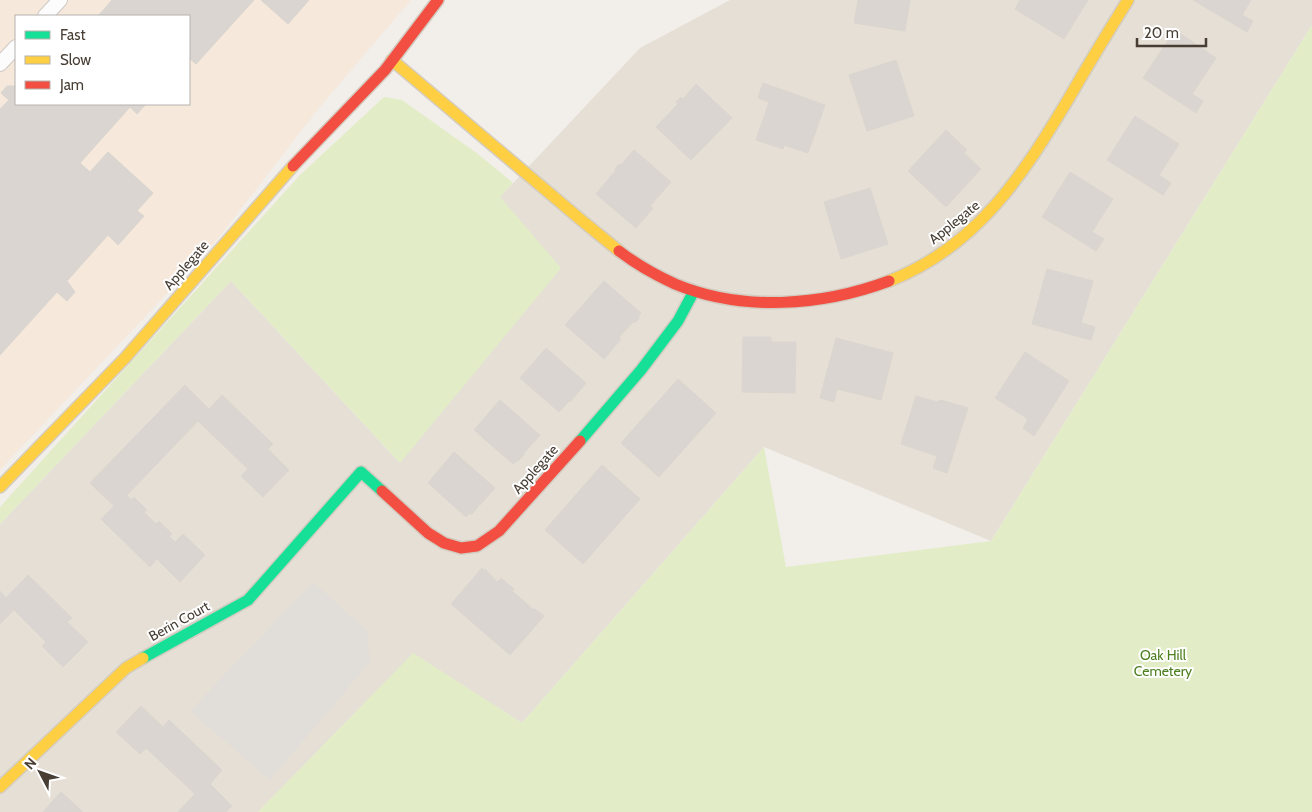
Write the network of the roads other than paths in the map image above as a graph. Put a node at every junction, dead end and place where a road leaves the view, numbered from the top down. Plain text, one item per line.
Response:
1 (60, 0) edge
2 (438, 0) edge
3 (1128, 0) edge
4 (46, 15) edge
5 (15, 47) edge
6 (392, 60) junction
7 (0, 64) edge
8 (694, 291) junction
9 (361, 472) joint
10 (0, 486) edge
11 (0, 787) edge

1 - 4 lane
2 - 6 street, Applegate
3 - 8 street, Applegate
5 - 7 lane
6 - 8 street, Applegate
6 - 10 street, Applegate
8 - 9 street, Applegate
9 - 11 street, Berin Court

